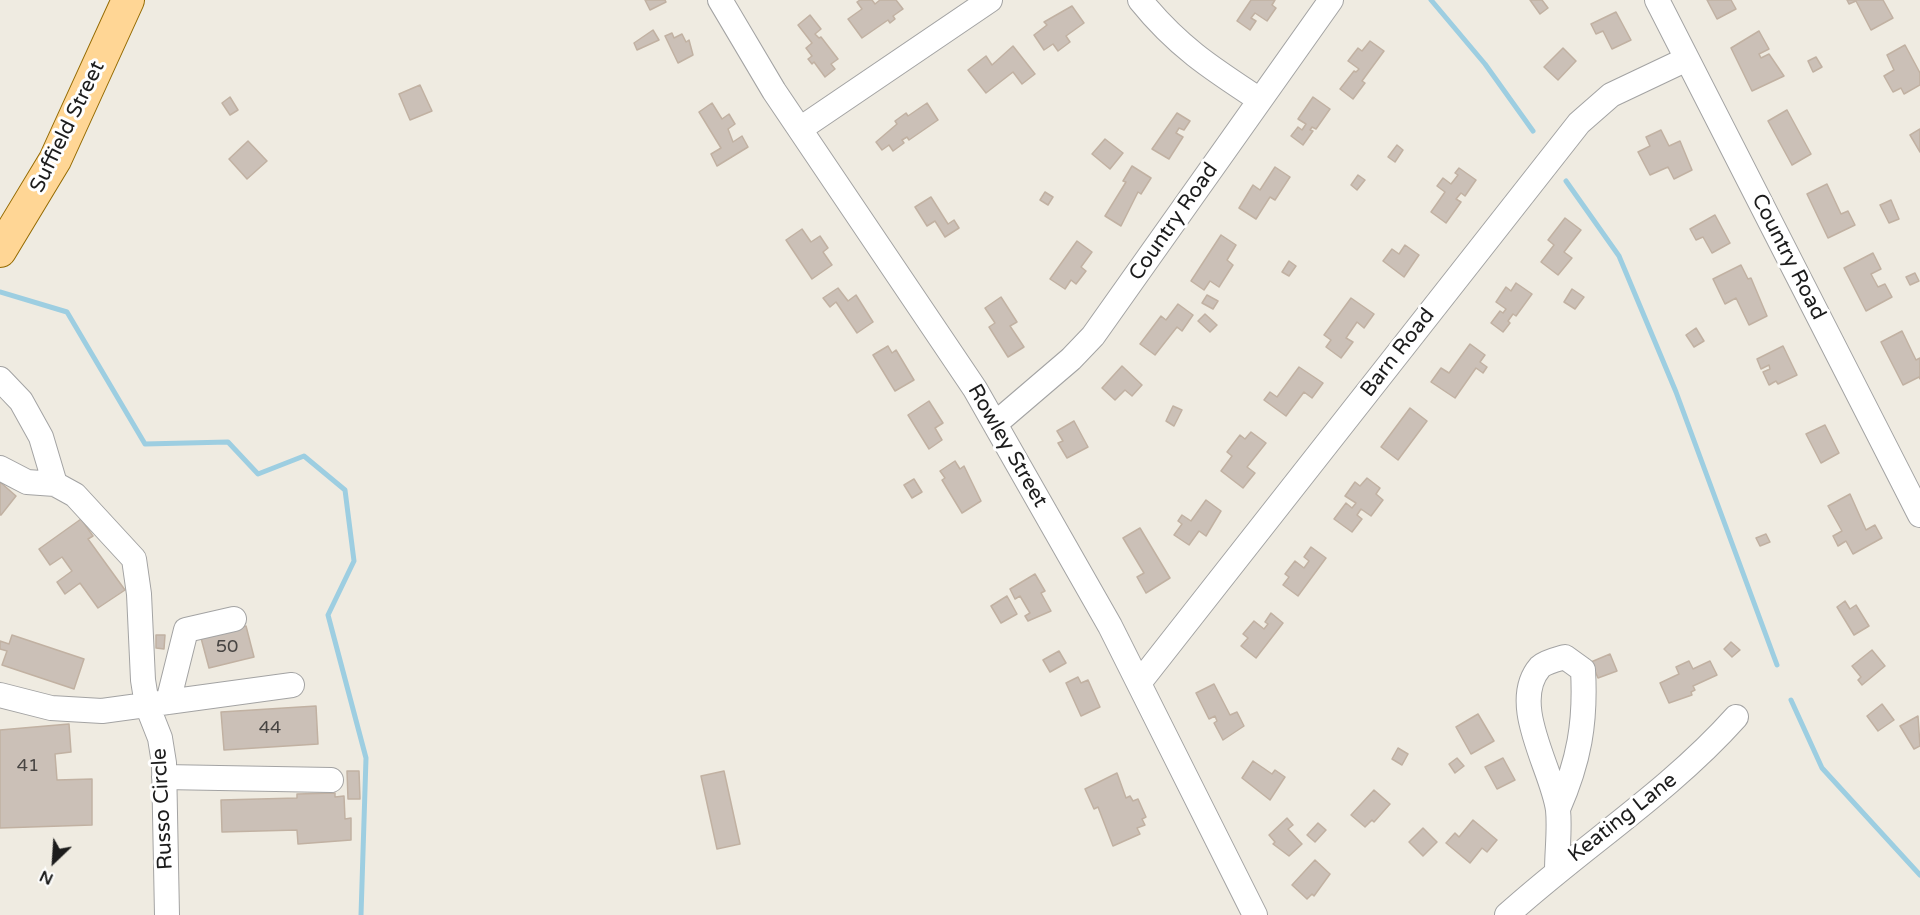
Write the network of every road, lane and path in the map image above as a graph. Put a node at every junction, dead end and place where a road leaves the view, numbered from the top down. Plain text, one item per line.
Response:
1 (128, 0) edge
2 (720, 0) edge
3 (990, 0) edge
4 (1140, 0) edge
5 (1331, 0) edge
6 (1657, 0) edge
7 (1687, 59) junction
8 (1260, 100) junction
9 (800, 129) junction
10 (0, 250) edge
11 (0, 379) edge
12 (995, 424) junction
13 (0, 468) edge
14 (55, 483) junction
15 (1920, 514) edge
16 (234, 619) dead end
17 (1139, 683) junction
18 (292, 685) dead end
19 (0, 695) edge
20 (158, 703) junction
21 (1736, 717) dead end
22 (164, 777) junction
23 (331, 780) dead end
24 (1558, 809) junction
25 (1557, 871) junction
26 (167, 915) edge
27 (1255, 915) edge
28 (1507, 915) edge

1 - 10 main road, Suffield Street
2 - 9 street, Rowley Street
3 - 9 street
4 - 8 street
5 - 8 street, Country Road
6 - 7 street, Country Road
7 - 15 street, Country Road
7 - 17 street, Barn Road
8 - 12 street, Country Road
9 - 12 street, Rowley Street
11 - 14 street
12 - 17 street, Rowley Street
13 - 14 street
14 - 20 street, Russo Circle
16 - 20 street
17 - 27 street, Rowley Street
18 - 20 street
19 - 20 street
20 - 22 street, Russo Circle
21 - 25 street, Keating Lane
22 - 23 street
22 - 26 street, Russo Circle
24 - 24 street
24 - 25 street
25 - 28 street, Keating Lane

